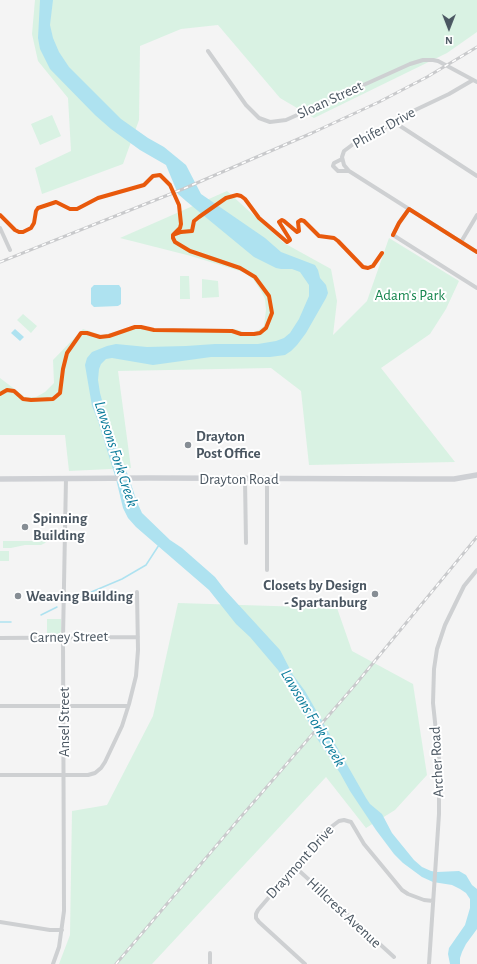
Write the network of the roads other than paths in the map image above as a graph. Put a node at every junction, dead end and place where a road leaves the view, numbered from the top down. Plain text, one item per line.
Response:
1 (208, 51) dead end
2 (475, 81) edge
3 (394, 122) junction
4 (342, 160) junction
5 (349, 171) junction
6 (477, 176) edge
7 (409, 209) junction
8 (477, 215) edge
9 (0, 228) edge
10 (461, 242) junction
11 (10, 250) dead end
12 (477, 252) edge
13 (477, 288) edge
14 (477, 475) edge
15 (66, 478) junction
16 (0, 479) edge
17 (245, 479) junction
18 (267, 479) junction
19 (246, 543) dead end
20 (267, 570) dead end
21 (477, 570) edge
22 (137, 592) dead end
23 (138, 637) junction
24 (0, 638) edge
25 (63, 638) junction
26 (0, 706) edge
27 (63, 706) junction
28 (128, 706) junction
29 (0, 775) edge
30 (64, 775) junction
31 (295, 867) junction
32 (433, 901) junction
33 (0, 922) edge
34 (62, 930) junction
35 (210, 953) dead end
36 (394, 958) dead end
37 (53, 964) edge
38 (210, 964) edge
39 (305, 964) edge
40 (429, 964) edge

1 - 2 street, Sloan Street
2 - 3 street, Phifer Drive
3 - 4 street, Phifer Drive
3 - 6 street
4 - 5 street, Phifer Drive
4 - 5 street
5 - 7 street, Phifer Drive
7 - 10 street, Phifer Drive
7 - 13 street
8 - 10 street
9 - 11 street
10 - 12 street, Phifer Drive
14 - 18 main road, Drayton Road
15 - 16 main road, Drayton Road
15 - 17 main road, Drayton Road
15 - 25 street, Ansel Street
17 - 18 main road, Drayton Road
17 - 19 street
18 - 20 street
21 - 32 street, Archer Road
22 - 23 street
23 - 25 street, Carney Street
23 - 28 street
24 - 25 street, Carney Street
25 - 27 street, Ansel Street
26 - 27 street
27 - 28 street
27 - 30 street, Ansel Street
28 - 30 street
29 - 30 street
30 - 34 street, Ansel Street
31 - 32 street, Draymont Drive
31 - 36 street, Hillcrest Avenue
31 - 39 street, Draymont Drive
32 - 40 street, Archer Road
33 - 34 street
34 - 37 street, Ansel Street
35 - 38 street

